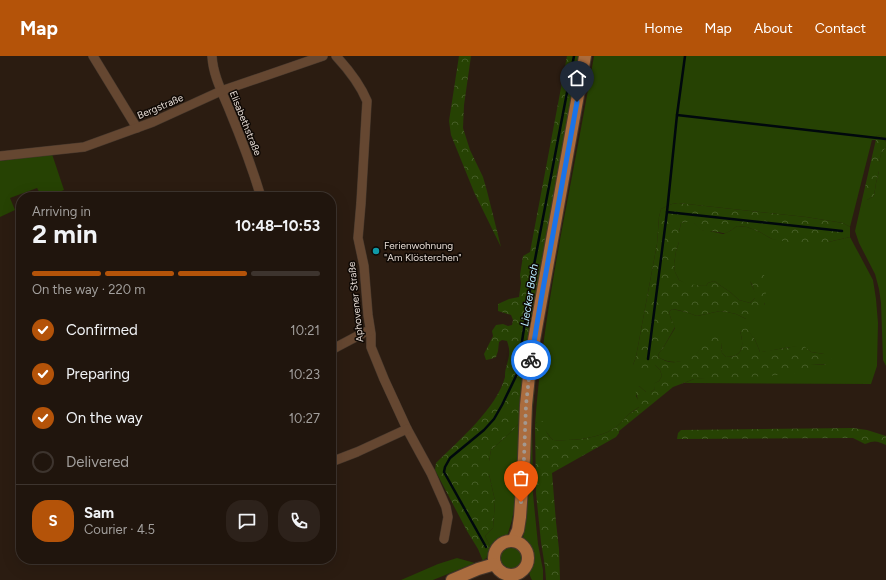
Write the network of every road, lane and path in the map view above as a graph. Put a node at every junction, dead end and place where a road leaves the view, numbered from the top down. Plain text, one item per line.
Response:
1 (93, 56) edge
2 (212, 56) edge
3 (323, 56) edge
4 (336, 56) edge
5 (585, 56) edge
6 (221, 91) junction
7 (137, 128) junction
8 (0, 156) edge
9 (259, 192) edge
10 (370, 331) junction
11 (336, 347) edge
12 (407, 429) junction
13 (336, 460) edge
14 (444, 539) dead end
15 (513, 541) junction
16 (495, 564) junction
17 (521, 576) edge
18 (452, 580) edge

1 - 7 street
2 - 6 street, Elisabethstraße
3 - 6 street, Bergstraße
4 - 10 street, Aphovener Straße
5 - 15 main road
6 - 7 street, Bergstraße
6 - 9 street, Elisabethstraße
7 - 8 street, Bergstraße
10 - 11 street
10 - 12 street, Aphovener Straße
12 - 13 street
12 - 14 street, Aphovener Straße
15 - 16 main road
15 - 17 main road
16 - 17 main road
16 - 18 main road

